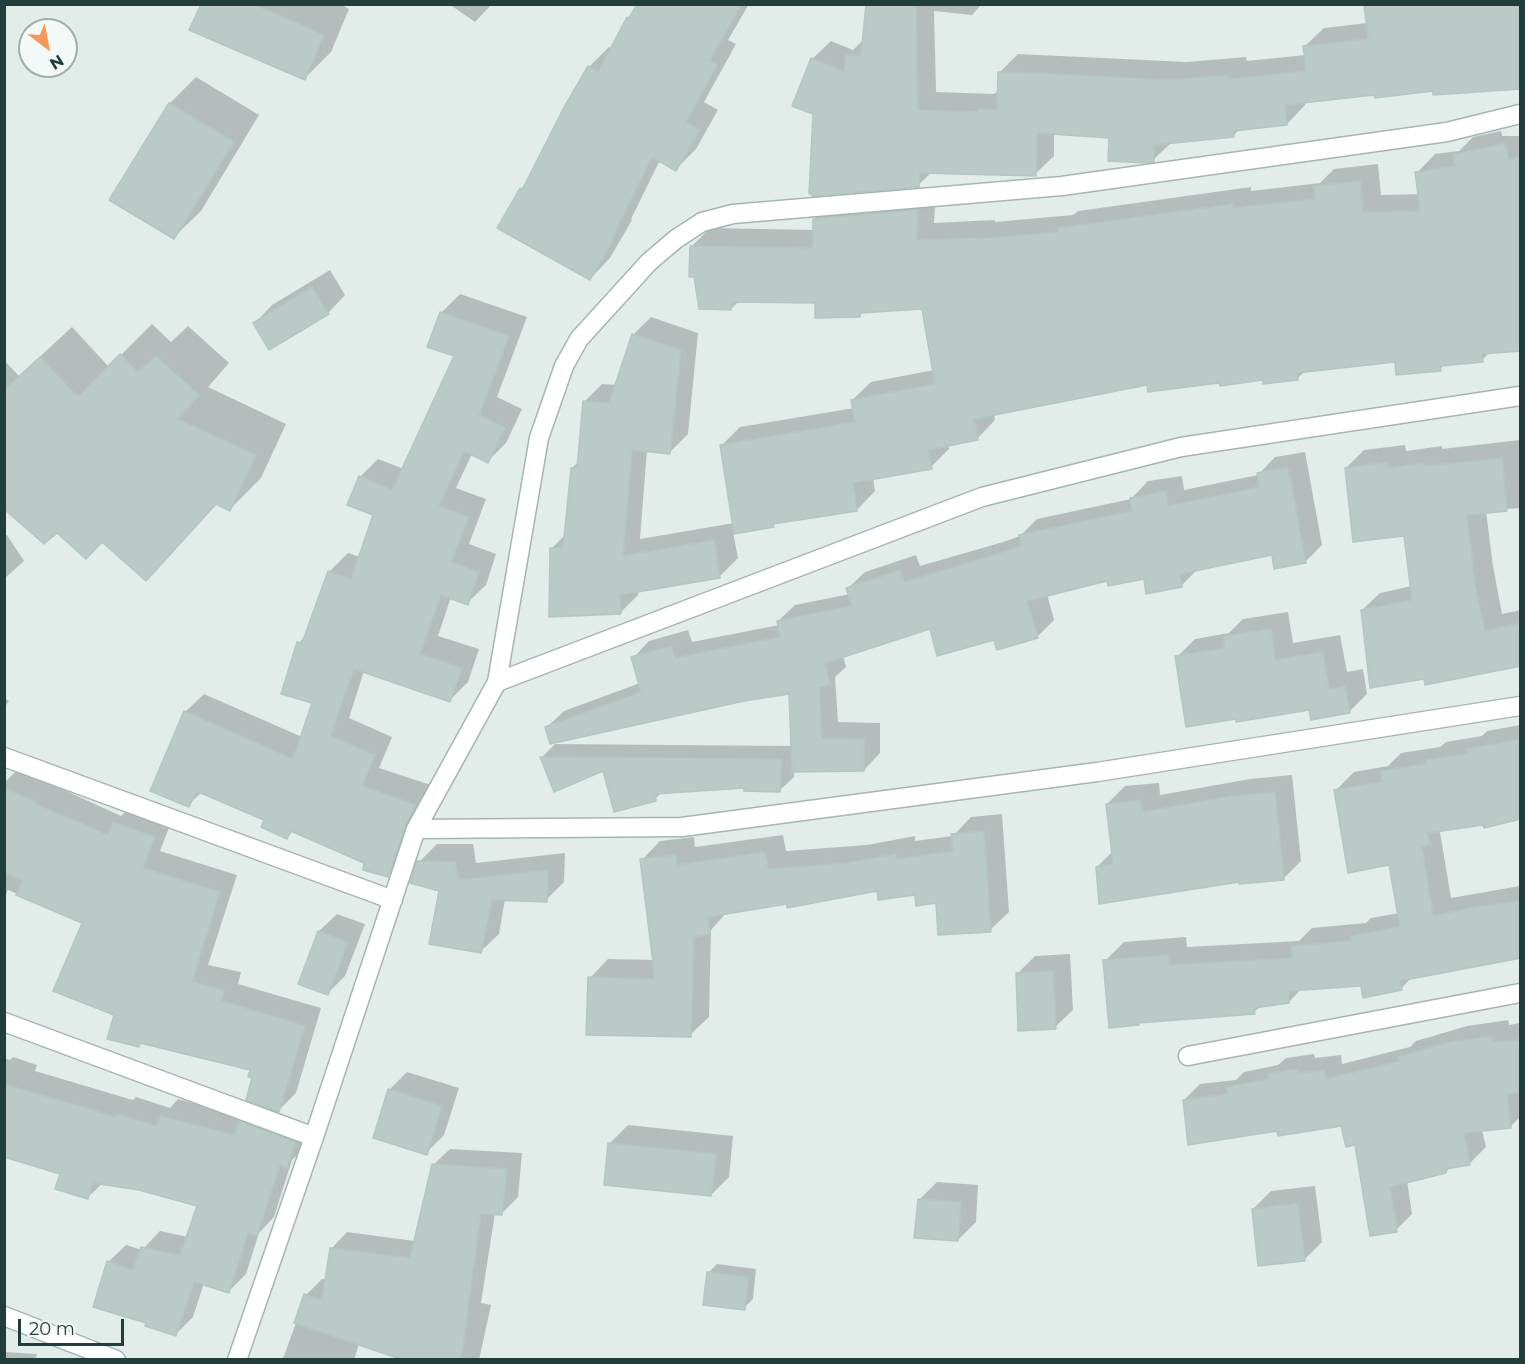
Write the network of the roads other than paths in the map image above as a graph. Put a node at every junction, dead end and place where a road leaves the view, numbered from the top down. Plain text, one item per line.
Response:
1 (1521, 114) edge
2 (1521, 396) edge
3 (497, 682) junction
4 (1521, 705) edge
5 (4, 757) edge
6 (416, 829) junction
7 (393, 900) junction
8 (1521, 993) edge
9 (4, 1022) edge
10 (1188, 1056) dead end
11 (314, 1137) junction
12 (4, 1316) edge
13 (116, 1359) edge
14 (237, 1359) edge

1 - 3 street
2 - 3 street
3 - 6 street
4 - 6 street
5 - 7 street
6 - 7 street
7 - 11 street
8 - 10 street
9 - 11 street
11 - 14 street
12 - 13 street

